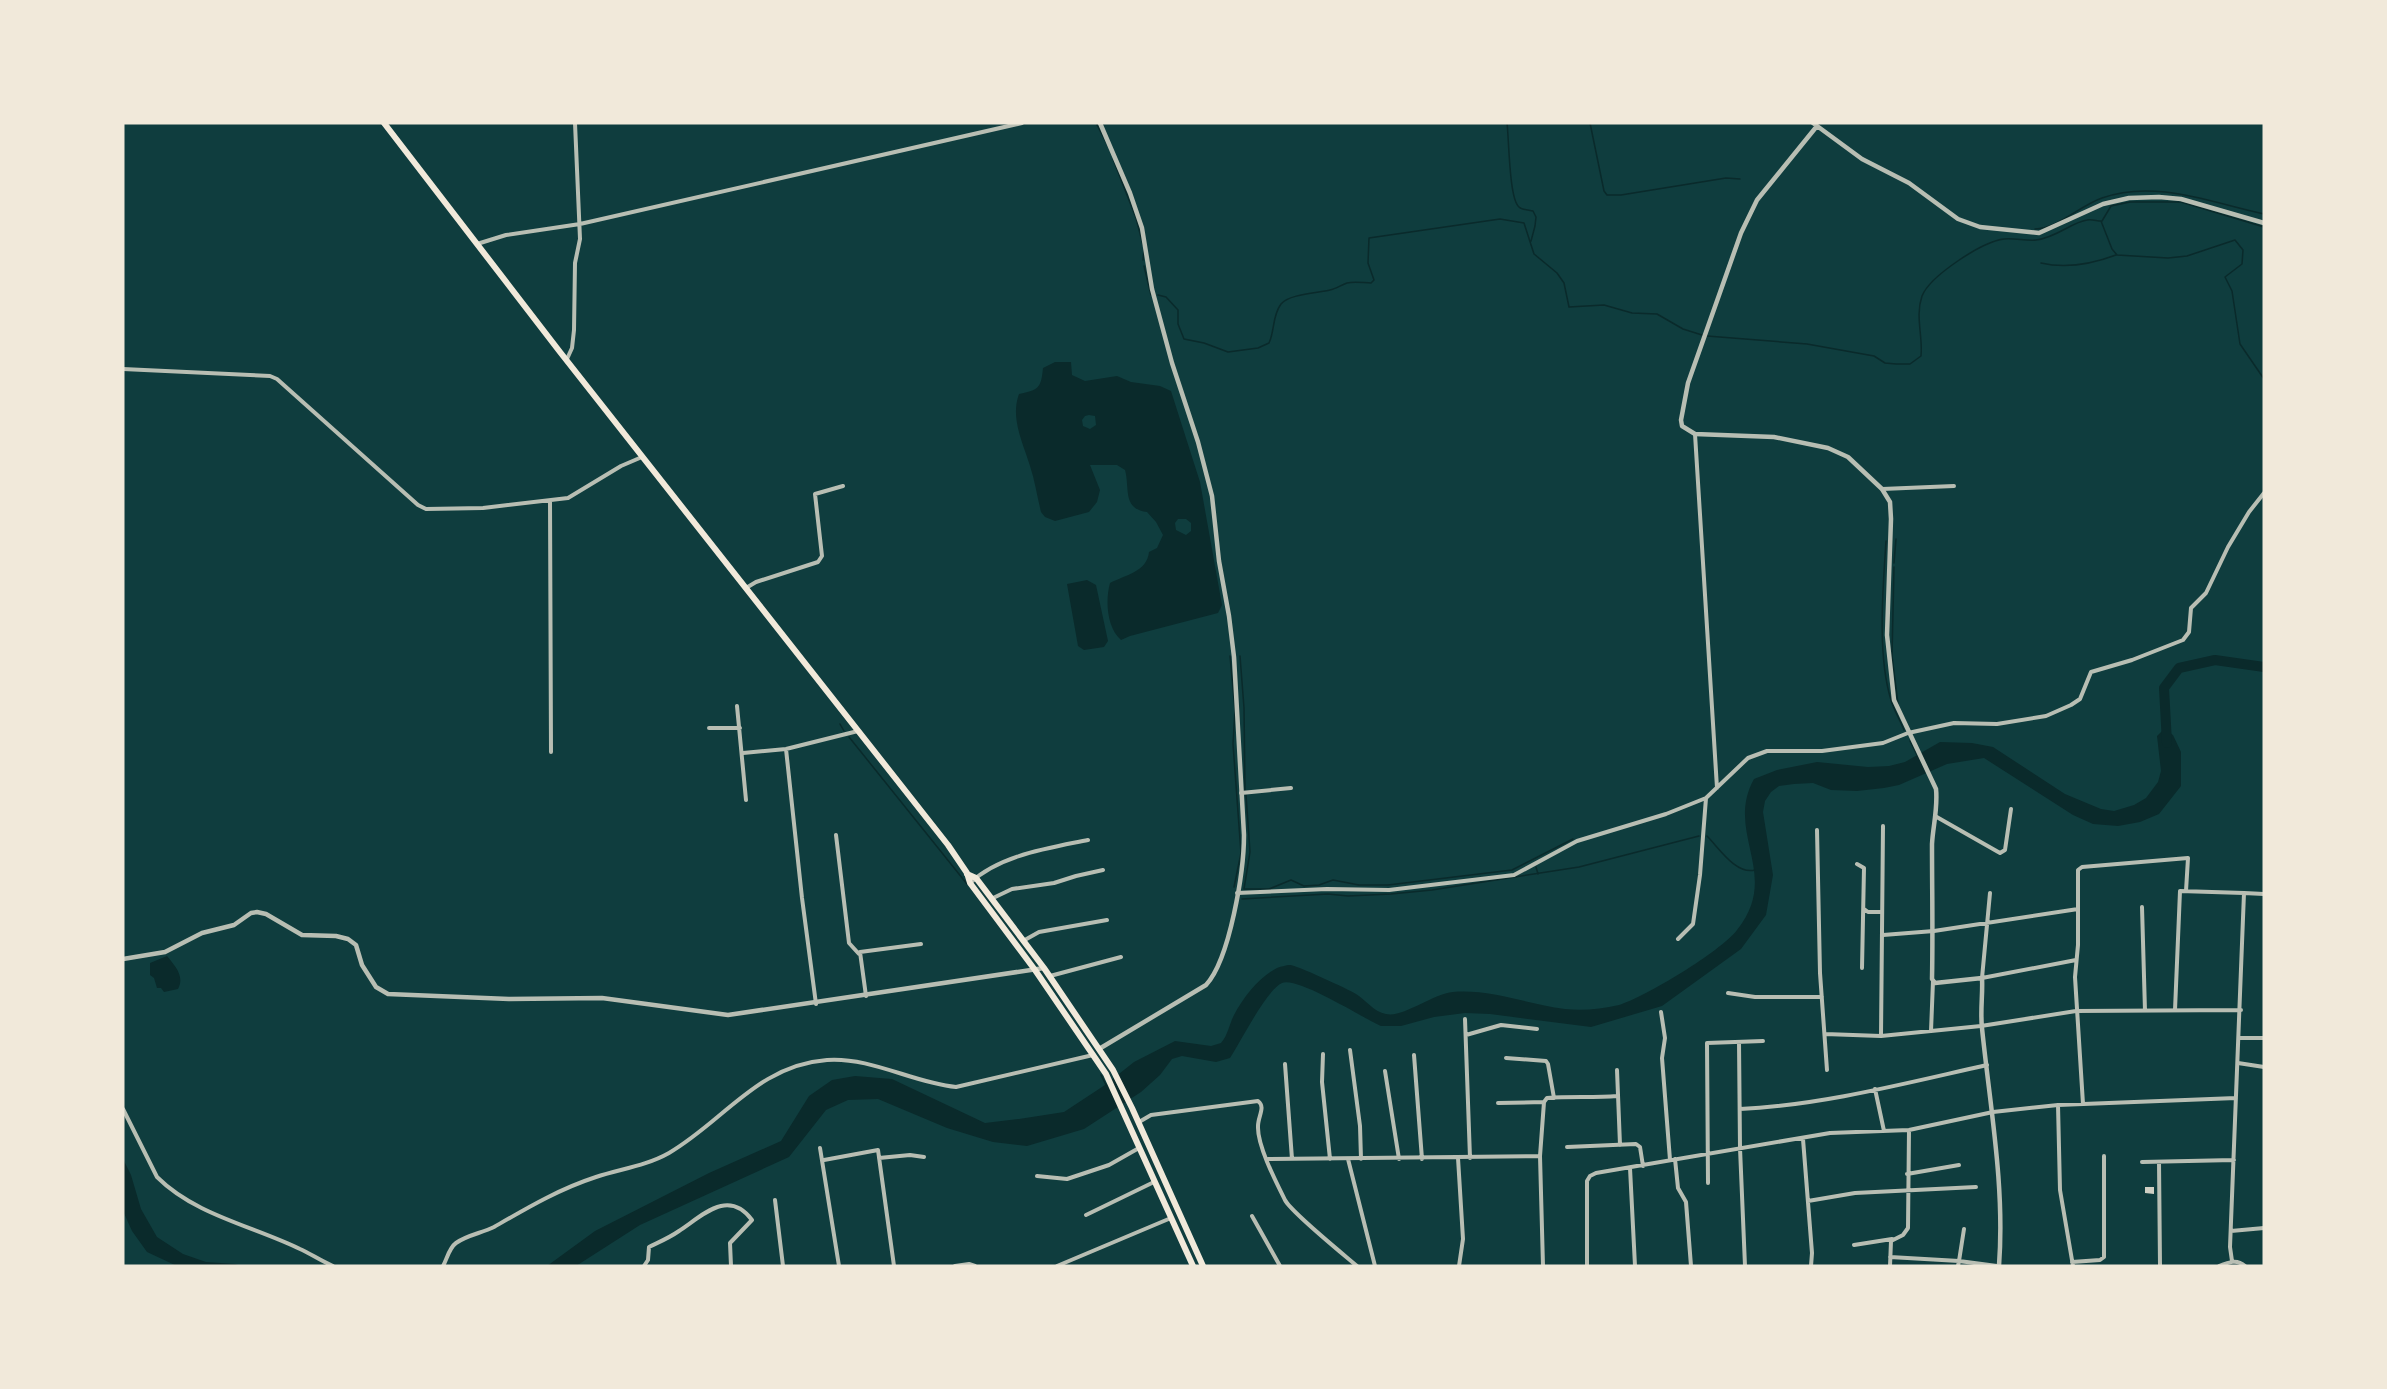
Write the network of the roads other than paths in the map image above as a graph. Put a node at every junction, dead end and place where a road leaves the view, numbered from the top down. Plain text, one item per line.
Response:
1 (384, 123) edge
2 (575, 123) edge
3 (1022, 123) edge
4 (1100, 123) edge
5 (1815, 124) edge
6 (2264, 223) edge
7 (580, 224) junction
8 (477, 243) junction
9 (567, 359) junction
10 (123, 369) edge
11 (1695, 434) junction
12 (642, 456) junction
13 (843, 486) dead end
14 (1954, 486) dead end
15 (1882, 489) junction
16 (2264, 494) edge
17 (550, 501) junction
18 (746, 588) junction
19 (737, 706) dead end
20 (709, 728) dead end
21 (740, 728) junction
22 (859, 731) junction
23 (1908, 733) junction
24 (786, 749) junction
25 (551, 752) dead end
26 (743, 753) junction
27 (1291, 788) dead end
28 (1717, 788) junction
29 (1241, 793) junction
30 (1706, 798) junction
31 (746, 800) dead end
32 (2011, 809) dead end
33 (1935, 816) junction
34 (1883, 826) dead end
35 (1817, 830) dead end
36 (836, 835) dead end
37 (1088, 840) dead end
38 (1857, 864) dead end
39 (1103, 870) dead end
40 (967, 873) junction
41 (976, 878) junction
42 (970, 883) junction
43 (2186, 891) junction
44 (2244, 892) junction
45 (1237, 893) junction
46 (1990, 893) dead end
47 (2264, 894) edge
48 (991, 900) junction
49 (2142, 907) dead end
50 (1864, 909) junction
51 (2078, 909) junction
52 (1882, 912) junction
53 (1107, 920) dead end
54 (1987, 924) junction
55 (1934, 931) junction
56 (1882, 935) junction
57 (1678, 939) dead end
58 (1023, 941) junction
59 (921, 944) dead end
60 (859, 954) junction
61 (1122, 957) dead end
62 (123, 959) edge
63 (2076, 960) junction
64 (1044, 968) junction
65 (1862, 968) dead end
66 (1035, 970) junction
67 (1048, 976) junction
68 (1982, 978) junction
69 (1933, 981) junction
70 (1728, 993) dead end
71 (866, 996) junction
72 (1822, 997) junction
73 (816, 1004) junction
74 (2175, 1010) junction
75 (2241, 1010) junction
76 (2076, 1011) junction
77 (2145, 1011) junction
78 (1661, 1012) dead end
79 (1465, 1019) dead end
80 (1981, 1026) junction
81 (1538, 1029) dead end
82 (1931, 1031) junction
83 (1824, 1034) junction
84 (1466, 1035) junction
85 (1881, 1036) junction
86 (2240, 1038) junction
87 (2264, 1038) edge
88 (1762, 1041) dead end
89 (1740, 1042) junction
90 (1099, 1049) junction
91 (1350, 1050) dead end
92 (1323, 1054) dead end
93 (1093, 1055) junction
94 (1414, 1055) dead end
95 (1506, 1058) dead end
96 (2238, 1063) junction
97 (1285, 1064) dead end
98 (1987, 1065) junction
99 (2264, 1067) edge
100 (1617, 1070) dead end
101 (1827, 1070) dead end
102 (1385, 1071) dead end
103 (1875, 1089) junction
104 (1617, 1096) junction
105 (1554, 1098) junction
106 (2236, 1098) junction
107 (1544, 1102) junction
108 (1498, 1103) dead end
109 (2083, 1104) junction
110 (2058, 1105) junction
111 (123, 1108) edge
112 (1740, 1108) junction
113 (1993, 1112) junction
114 (1138, 1122) junction
115 (1909, 1130) junction
116 (1884, 1131) junction
117 (1803, 1139) junction
118 (1620, 1145) junction
119 (820, 1148) dead end
120 (1139, 1148) junction
121 (1567, 1148) dead end
122 (1740, 1148) junction
123 (1708, 1153) junction
124 (1540, 1156) junction
125 (2104, 1156) dead end
126 (924, 1157) dead end
127 (879, 1158) junction
128 (1458, 1158) junction
129 (1470, 1158) junction
130 (1268, 1159) junction
131 (1292, 1159) junction
132 (1330, 1159) junction
133 (1348, 1159) junction
134 (1361, 1159) junction
135 (1399, 1159) junction
136 (1422, 1159) junction
137 (1675, 1159) junction
138 (824, 1160) junction
139 (1670, 1160) junction
140 (2234, 1160) junction
141 (2142, 1162) dead end
142 (2159, 1162) junction
143 (1643, 1166) junction
144 (1959, 1166) dead end
145 (1630, 1168) junction
146 (1908, 1174) junction
147 (1037, 1176) dead end
148 (1154, 1182) junction
149 (1708, 1183) dead end
150 (1976, 1187) dead end
151 (1907, 1192) junction
152 (775, 1200) dead end
153 (1808, 1201) junction
154 (1086, 1215) dead end
155 (1252, 1216) dead end
156 (1170, 1218) junction
157 (2264, 1228) edge
158 (1964, 1229) dead end
159 (2231, 1231) junction
160 (1893, 1239) junction
161 (1854, 1245) dead end
162 (1890, 1257) junction
163 (2232, 1261) junction
164 (1958, 1263) edge
165 (2072, 1264) edge
166 (333, 1266) edge
167 (442, 1266) edge
168 (644, 1266) edge
169 (731, 1266) edge
170 (783, 1266) edge
171 (839, 1266) edge
172 (894, 1266) edge
173 (955, 1266) edge
174 (975, 1266) edge
175 (1057, 1266) edge
176 (1192, 1266) edge
177 (1203, 1266) edge
178 (1280, 1266) edge
179 (1355, 1266) edge
180 (1375, 1266) edge
181 (1459, 1266) edge
182 (1543, 1266) edge
183 (1587, 1266) edge
184 (1635, 1266) edge
185 (1691, 1266) edge
186 (1745, 1266) edge
187 (1811, 1266) edge
188 (1890, 1266) edge
189 (1998, 1266) edge
190 (2160, 1266) edge
191 (2219, 1266) edge
192 (2245, 1266) edge

1 - 8 main road
2 - 7 street
3 - 7 street
4 - 29 street
5 - 6 street
5 - 11 street
7 - 8 street
7 - 9 street
8 - 9 main road
9 - 12 main road
10 - 17 street
11 - 15 street
11 - 28 street
12 - 17 street
12 - 18 main road
13 - 18 street
14 - 15 street
15 - 23 street
16 - 23 street
17 - 25 street
18 - 22 main road
19 - 21 street
20 - 21 street
21 - 26 street
22 - 24 street
22 - 40 main road
23 - 28 street
23 - 33 street
24 - 26 street
24 - 73 street
26 - 31 street
27 - 29 street
28 - 30 street
29 - 45 street
30 - 45 street
30 - 57 street
32 - 33 street
33 - 55 street
34 - 52 street
35 - 72 street
36 - 60 street
37 - 41 street
38 - 50 street
39 - 48 street
40 - 41 main road
40 - 42 main road
41 - 42 street
41 - 48 main road
42 - 66 main road
43 - 44 street
43 - 51 street
43 - 74 street
44 - 47 street
44 - 75 street
45 - 90 street
46 - 54 street
48 - 58 main road
49 - 77 street
50 - 52 street
50 - 65 street
51 - 54 street
51 - 63 street
52 - 56 street
53 - 58 street
54 - 55 street
54 - 68 street
55 - 56 street
55 - 69 street
56 - 85 street
58 - 64 main road
59 - 60 street
60 - 71 street
61 - 67 street
62 - 73 street
63 - 68 street
63 - 76 street
64 - 66 street
64 - 67 main road
66 - 71 street
66 - 93 main road
67 - 90 main road
68 - 69 street
68 - 80 street
69 - 82 street
70 - 72 street
71 - 73 street
72 - 83 street
74 - 75 street
74 - 77 street
75 - 86 street
76 - 77 street
76 - 80 street
76 - 109 street
78 - 139 street
79 - 84 street
80 - 82 street
80 - 98 street
81 - 84 street
82 - 85 street
83 - 85 street
83 - 101 street
84 - 129 street
86 - 87 street
86 - 96 street
88 - 89 street
89 - 112 street
89 - 123 street
90 - 114 main road
91 - 134 street
92 - 132 street
93 - 120 main road
93 - 167 street
94 - 136 street
95 - 105 street
96 - 99 street
96 - 106 street
97 - 131 street
98 - 103 street
98 - 113 street
100 - 104 street
102 - 135 street
103 - 112 street
103 - 116 street
104 - 105 street
104 - 118 street
105 - 107 street
106 - 109 street
106 - 140 street
107 - 108 street
107 - 124 street
109 - 110 street
110 - 113 street
110 - 165 street
111 - 166 street
112 - 122 street
113 - 115 street
113 - 189 street
114 - 130 street
114 - 177 main road
115 - 116 street
115 - 146 street
116 - 117 street
117 - 122 street
117 - 153 street
118 - 121 street
118 - 143 street
119 - 138 street
120 - 147 street
120 - 148 main road
122 - 123 street
122 - 186 street
123 - 137 street
123 - 149 street
124 - 129 street
124 - 182 street
125 - 165 street
126 - 127 street
127 - 138 street
127 - 172 street
128 - 129 street
128 - 136 street
128 - 181 street
130 - 131 street
130 - 179 street
131 - 132 street
132 - 133 street
133 - 134 street
133 - 180 street
134 - 135 street
135 - 136 street
137 - 139 street
137 - 185 street
138 - 171 street
139 - 143 street
140 - 142 street
140 - 159 street
141 - 142 street
142 - 190 street
143 - 145 street
144 - 146 street
145 - 183 street
145 - 184 street
146 - 151 street
148 - 154 street
148 - 156 main road
150 - 151 street
151 - 153 street
151 - 160 street
152 - 170 street
153 - 187 street
155 - 178 street
156 - 175 street
156 - 176 main road
157 - 159 street
158 - 164 street
159 - 163 street
160 - 161 street
160 - 162 street
162 - 164 street
162 - 188 street
163 - 191 street
163 - 192 street
164 - 189 street
168 - 169 street
173 - 174 street

